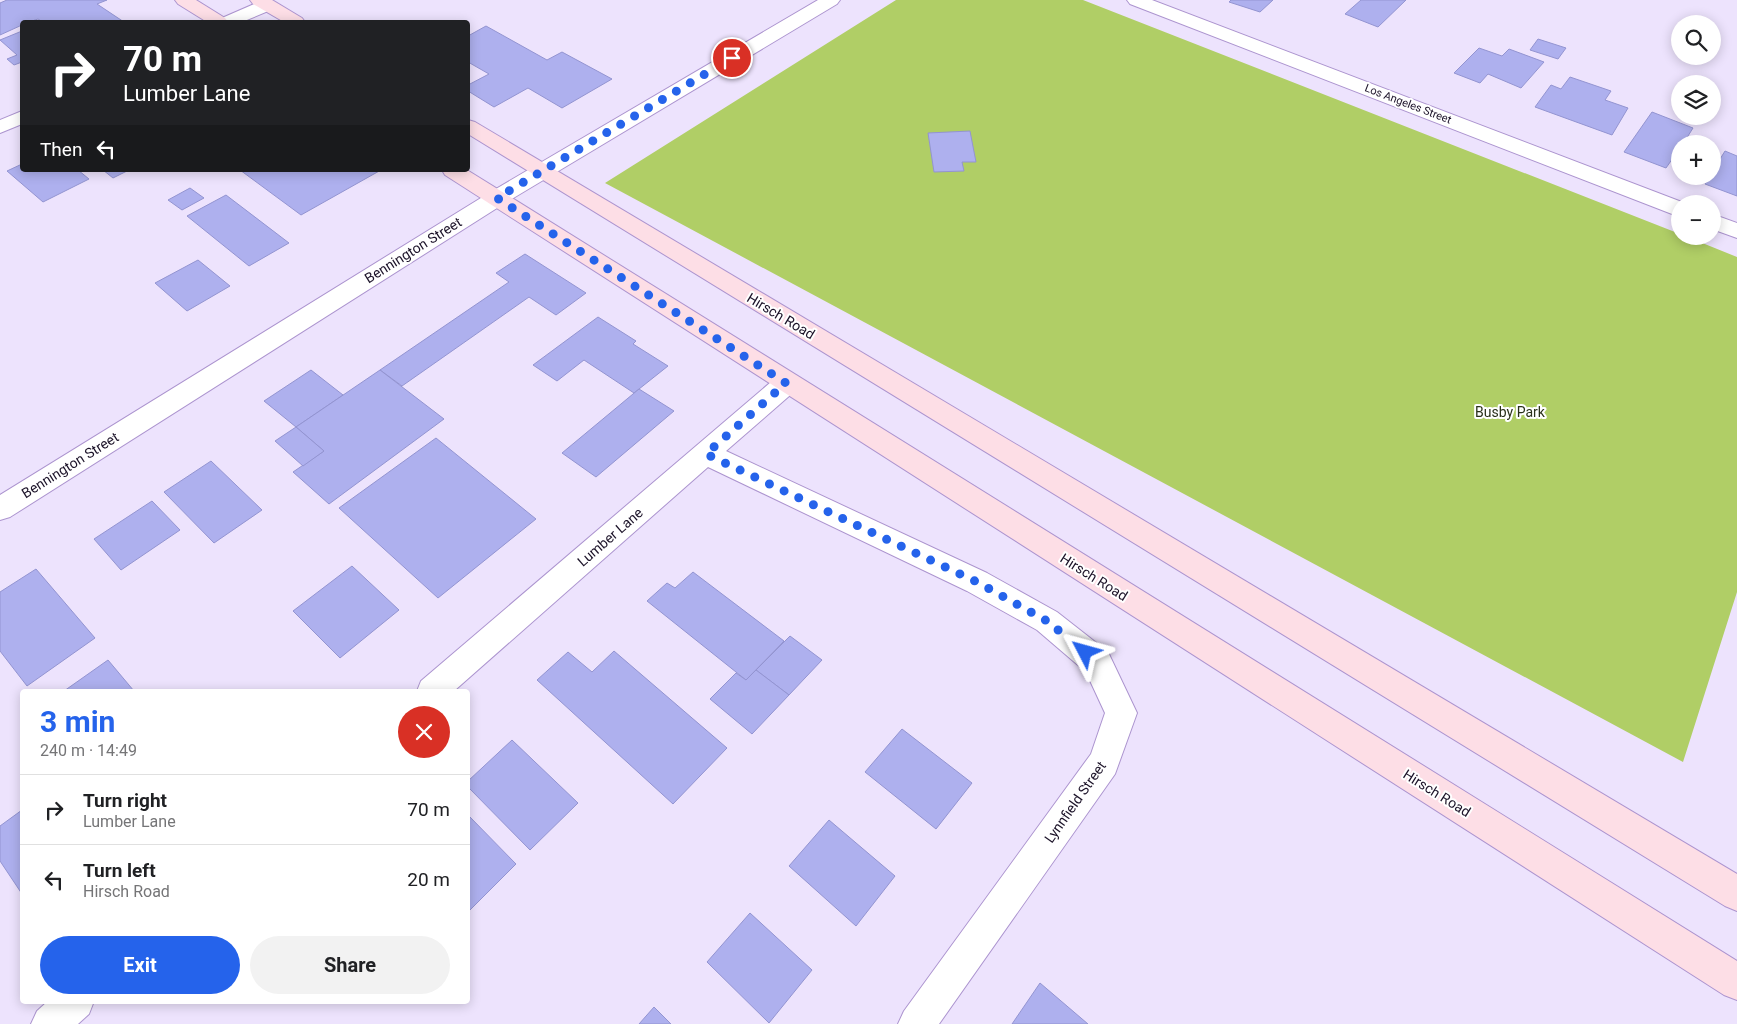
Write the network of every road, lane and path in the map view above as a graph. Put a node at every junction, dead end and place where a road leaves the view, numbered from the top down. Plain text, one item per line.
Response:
1 (184, 0) edge
2 (831, 0) edge
3 (1136, 0) edge
4 (263, 3) edge
5 (216, 20) edge
6 (232, 20) edge
7 (293, 20) edge
8 (20, 118) edge
9 (0, 127) edge
10 (470, 127) edge
11 (542, 171) junction
12 (455, 172) edge
13 (497, 198) junction
14 (1671, 206) edge
15 (1721, 225) edge
16 (1737, 231) edge
17 (786, 383) junction
18 (706, 454) junction
19 (0, 509) edge
20 (434, 689) edge
21 (1737, 894) edge
22 (1737, 982) edge
23 (73, 1004) edge
24 (50, 1024) edge
25 (917, 1024) edge

1 - 5 main road
2 - 11 street, Bennington Street
3 - 14 street, Los Angeles Street
4 - 6 street
4 - 7 main road
8 - 9 street
10 - 11 main road, Hirsch Road
11 - 13 street, Bennington Street
11 - 21 main road, Hirsch Road
12 - 13 main road, Hirsch Road
13 - 17 main road, Hirsch Road
13 - 19 street, Bennington Street
15 - 16 street
17 - 18 street, Lumber Lane
17 - 22 main road, Hirsch Road
18 - 20 street, Lumber Lane
18 - 25 street, Lynnfield Street
23 - 24 street

